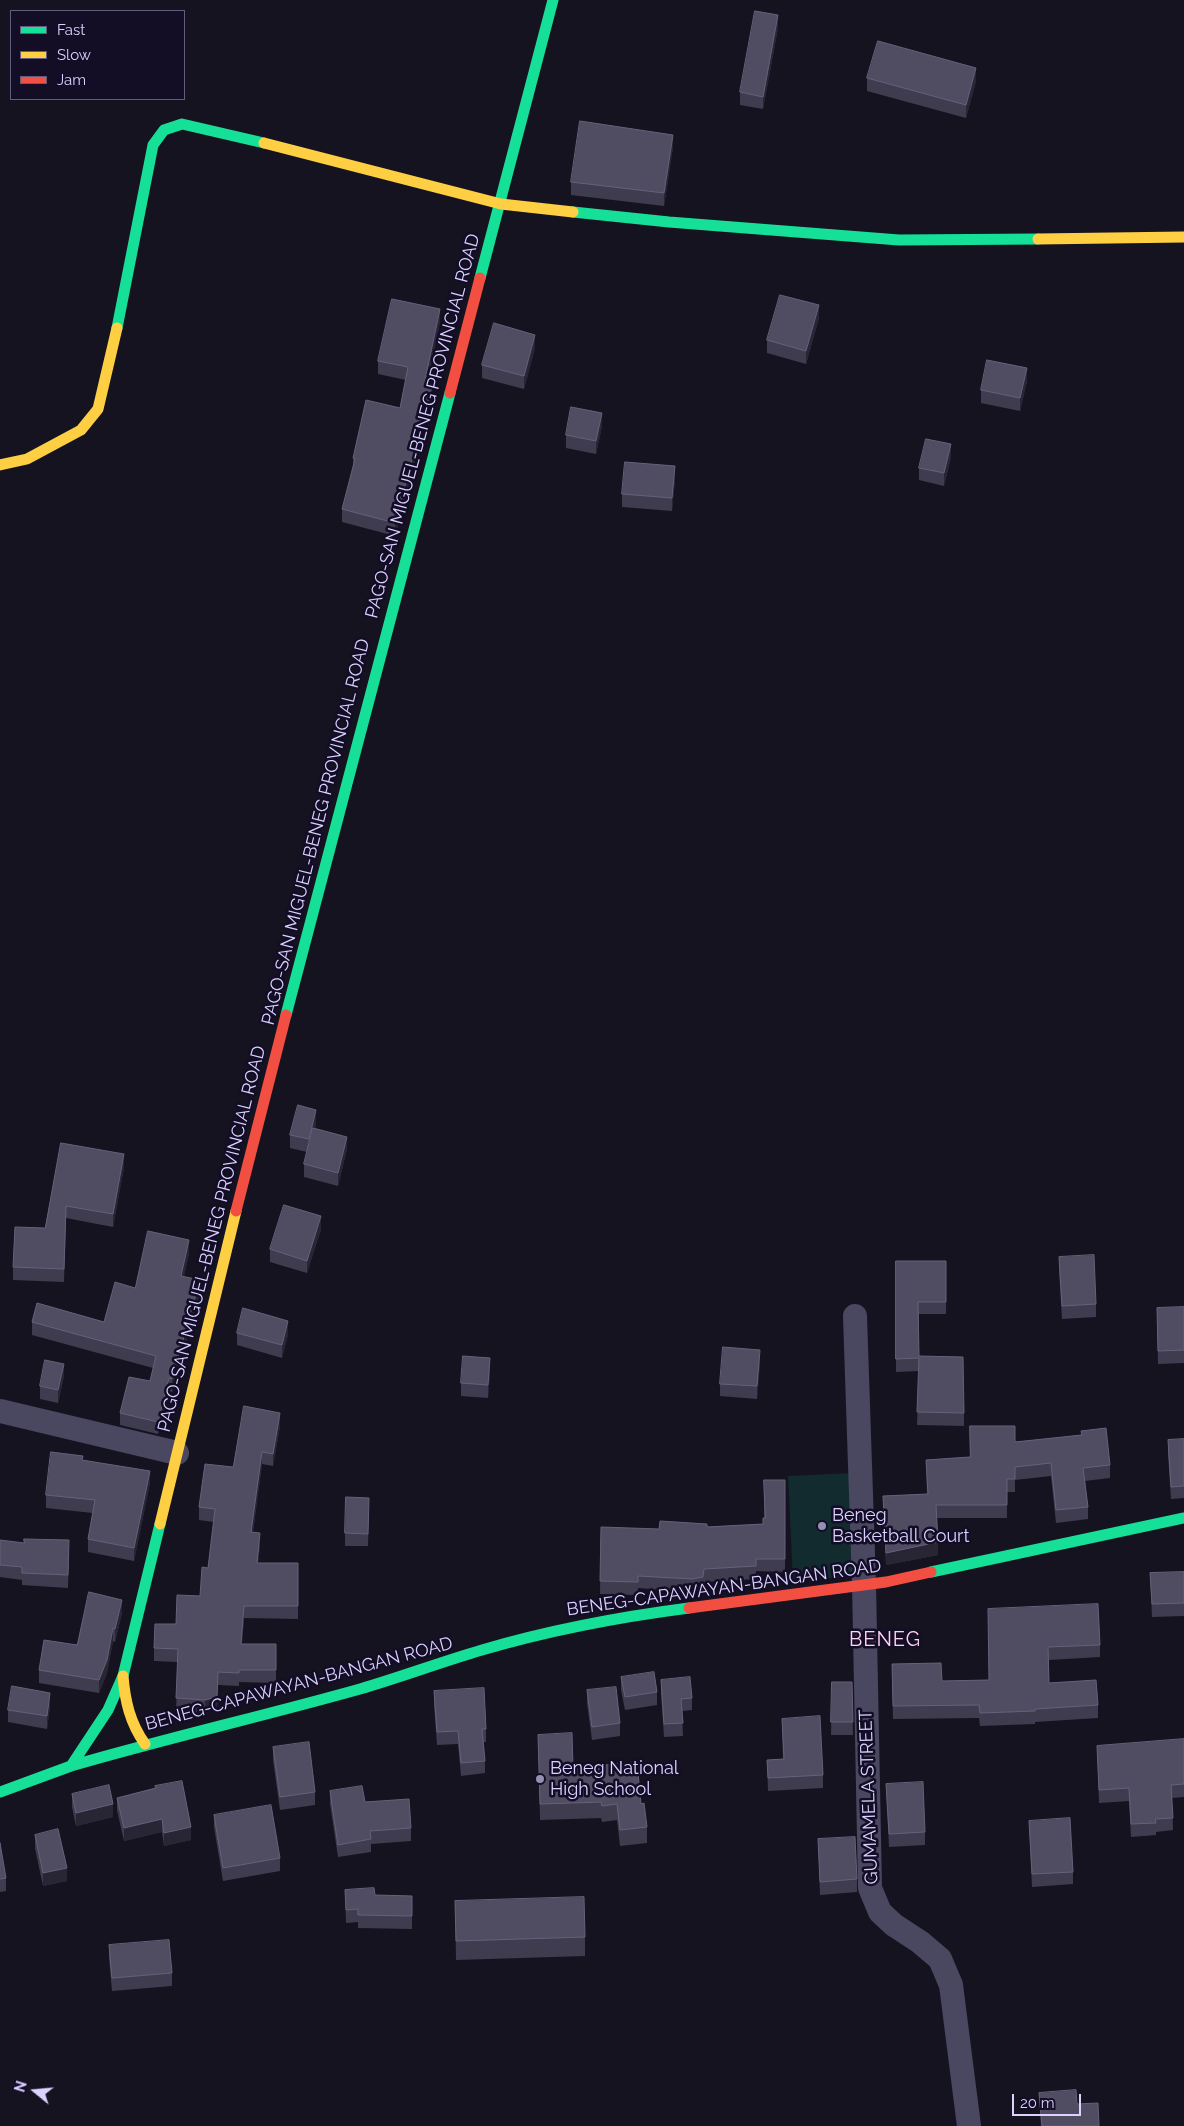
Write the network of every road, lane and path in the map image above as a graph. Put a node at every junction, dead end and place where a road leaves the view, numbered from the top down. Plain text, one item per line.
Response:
1 (553, 0) edge
2 (501, 204) junction
3 (1184, 237) edge
4 (0, 465) edge
5 (855, 1316) dead end
6 (0, 1411) edge
7 (177, 1453) junction
8 (1184, 1518) edge
9 (864, 1584) junction
10 (123, 1676) junction
11 (145, 1744) junction
12 (72, 1766) junction
13 (0, 1792) edge
14 (969, 2126) edge

1 - 2 street, PAGO-SAN MIGUEL-BENEG PROVINCIAL ROAD
2 - 3 street
2 - 4 street
2 - 7 street, PAGO-SAN MIGUEL-BENEG PROVINCIAL ROAD
5 - 9 street, GUMAMELA STREET
6 - 7 street
7 - 10 street, PAGO-SAN MIGUEL-BENEG PROVINCIAL ROAD
8 - 9 street, BENEG-CAPAWAYAN-BANGAN ROAD
9 - 11 street, BENEG-CAPAWAYAN-BANGAN ROAD
9 - 14 street, GUMAMELA STREET
10 - 11 street
10 - 12 street
11 - 12 street, BENEG-CAPAWAYAN-BANGAN ROAD
12 - 13 street, BENEG-CAPAWAYAN-BANGAN ROAD

